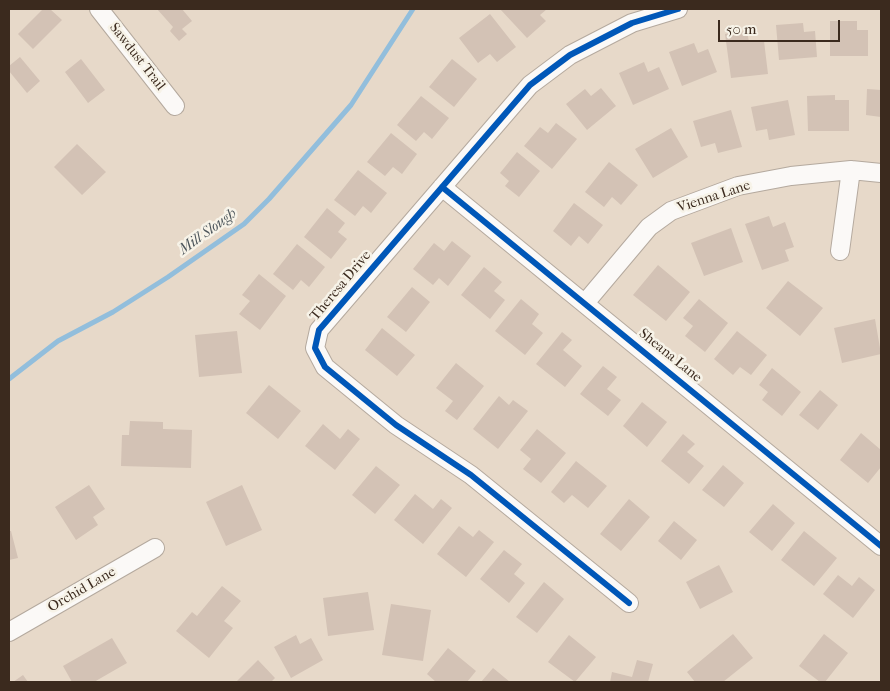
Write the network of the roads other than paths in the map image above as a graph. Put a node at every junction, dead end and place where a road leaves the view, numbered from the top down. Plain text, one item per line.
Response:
1 (98, 9) edge
2 (678, 9) edge
3 (175, 106) dead end
4 (851, 170) junction
5 (881, 173) edge
6 (442, 187) junction
7 (840, 251) dead end
8 (586, 302) junction
9 (881, 546) edge
10 (155, 548) dead end
11 (629, 603) dead end
12 (9, 632) edge

1 - 3 street, Sawdust Trail
2 - 6 street, Theresa Drive
4 - 5 street, Vienna Lane
4 - 7 street
4 - 8 street, Vienna Lane
6 - 8 street, Sheana Lane
6 - 11 street, Theresa Drive
8 - 9 street, Sheana Lane
10 - 12 street, Orchid Lane

